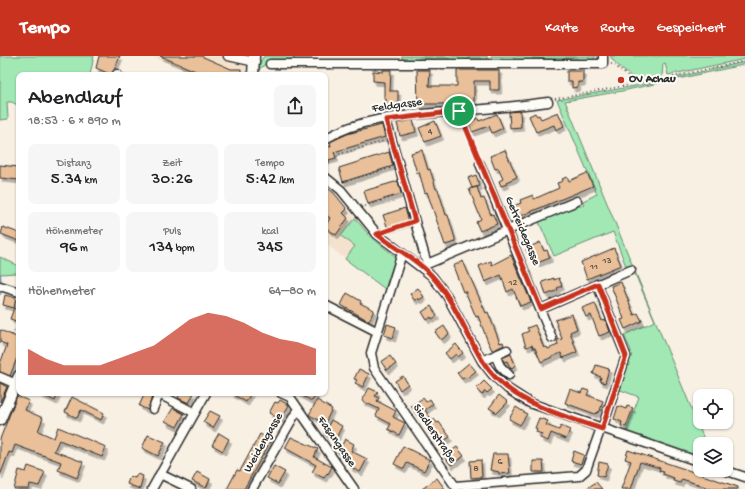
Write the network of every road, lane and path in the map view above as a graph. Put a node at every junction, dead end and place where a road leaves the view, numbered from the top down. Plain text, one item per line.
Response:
1 (228, 56) edge
2 (256, 58) edge
3 (297, 60) edge
4 (603, 60) edge
5 (745, 60) edge
6 (270, 64) dead end
7 (254, 72) edge
8 (636, 84) junction
9 (548, 102) joint
10 (459, 111) junction
11 (386, 120) junction
12 (328, 138) edge
13 (391, 139) junction
14 (328, 162) edge
15 (480, 164) joint
16 (399, 165) junction
17 (328, 179) edge
18 (335, 185) junction
19 (407, 193) junction
20 (577, 201) dead end
21 (356, 209) junction
22 (415, 221) junction
23 (509, 230) junction
24 (377, 234) junction
25 (402, 253) junction
26 (425, 266) junction
27 (631, 270) dead end
28 (598, 284) junction
29 (0, 286) edge
30 (16, 291) edge
31 (328, 307) edge
32 (541, 309) junction
33 (16, 330) edge
34 (376, 331) junction
35 (12, 335) dead end
36 (552, 338) dead end
37 (507, 350) dead end
38 (495, 355) junction
39 (482, 361) junction
40 (509, 375) dead end
41 (0, 377) edge
42 (16, 380) edge
43 (16, 382) edge
44 (159, 396) edge
45 (164, 396) edge
46 (204, 396) edge
47 (286, 396) edge
48 (153, 409) dead end
49 (298, 409) junction
50 (195, 413) junction
51 (0, 420) edge
52 (601, 429) junction
53 (693, 460) edge
54 (733, 473) edge
55 (160, 474) junction
56 (745, 477) edge
57 (453, 487) edge
58 (152, 489) edge
59 (190, 489) edge
60 (252, 489) edge
61 (354, 489) edge

1 - 2 street
2 - 7 main road
3 - 4 street
3 - 6 street
4 - 8 path
5 - 8 path
8 - 9 path
9 - 10 street, Feldgasse
10 - 11 street, Feldgasse
10 - 15 path
11 - 12 street, Feldgasse
11 - 13 street
13 - 14 path
13 - 16 street
15 - 23 street, Getreidegasse
16 - 18 path
16 - 19 street
17 - 18 street
18 - 21 street
19 - 21 path
19 - 22 street
20 - 23 street
21 - 24 street
22 - 24 path
22 - 26 street
23 - 26 street
23 - 32 street, Getreidegasse
24 - 25 street
25 - 26 street
25 - 34 street, Siedlerstraße
26 - 39 street
27 - 28 street
28 - 32 street
28 - 52 street
29 - 30 street
31 - 34 street
32 - 36 street, Getreidegasse
33 - 35 path
34 - 57 street, Siedlerstraße
37 - 38 street
38 - 39 street
38 - 40 street
39 - 52 street
41 - 42 street
43 - 51 main road
44 - 48 street
45 - 50 street
46 - 50 street
47 - 49 street, Fasangasse
49 - 60 street, Weidengasse
49 - 61 street, Fasangasse
50 - 55 street
52 - 53 street
52 - 57 street, Siedlerstraße
54 - 56 street
55 - 58 street
55 - 59 street

